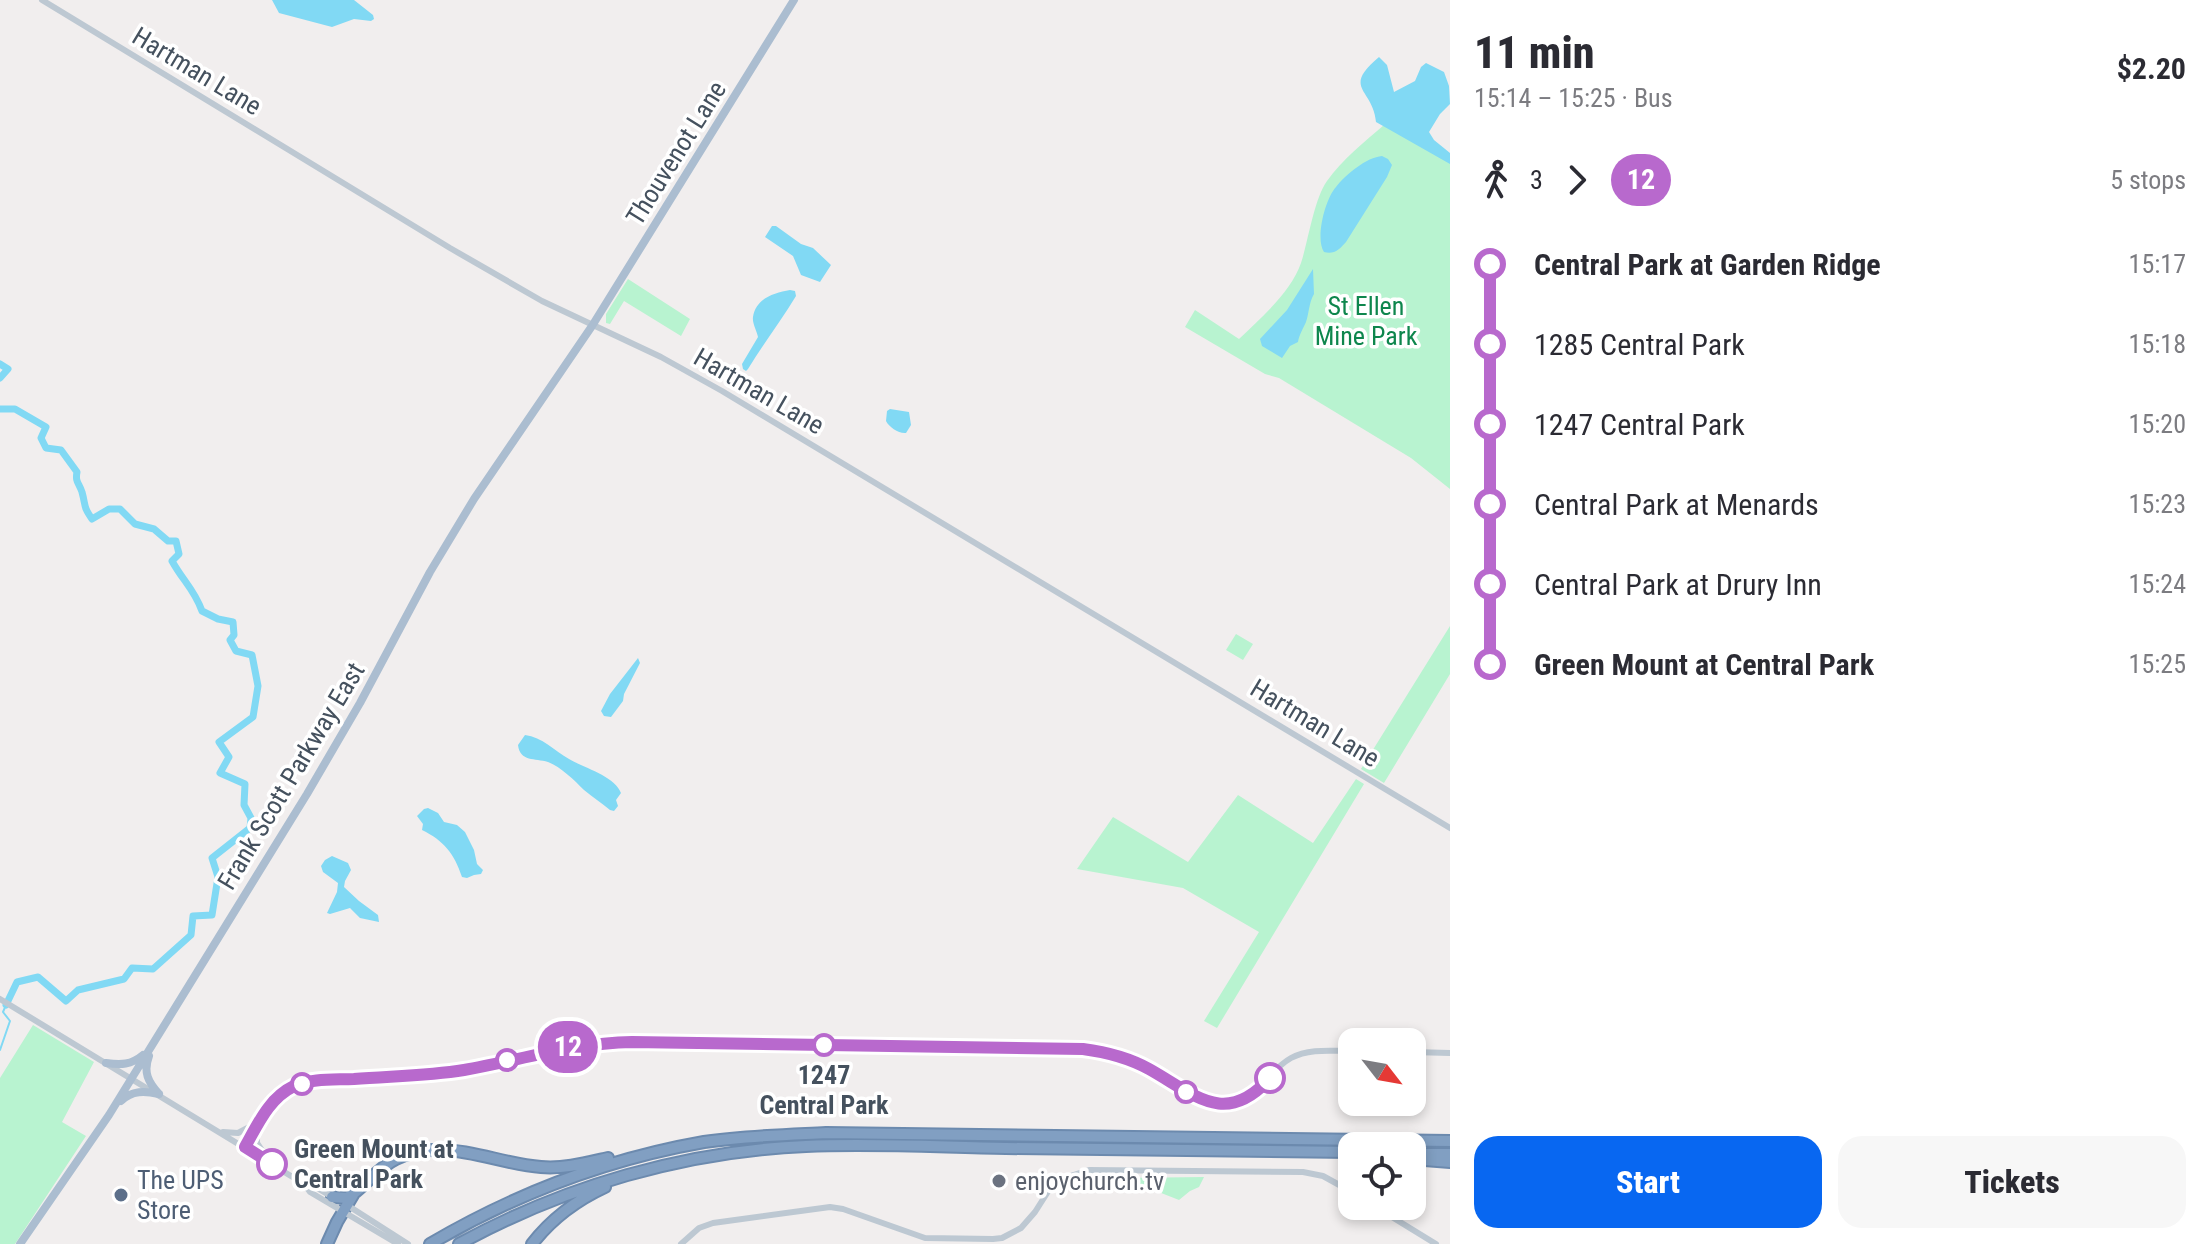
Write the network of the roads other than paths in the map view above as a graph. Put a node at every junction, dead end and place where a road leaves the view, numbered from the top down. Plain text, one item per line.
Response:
1 (42, 0) edge
2 (794, 0) edge
3 (592, 326) junction
4 (1450, 828) edge
5 (0, 999) edge
6 (152, 1046) junction
7 (1338, 1051) edge
8 (1426, 1052) edge
9 (1450, 1053) edge
10 (106, 1063) junction
11 (132, 1078) junction
12 (159, 1094) junction
13 (112, 1111) junction
14 (259, 1121) junction
15 (219, 1131) junction
16 (1448, 1140) edge
17 (706, 1142) junction
18 (245, 1147) junction
19 (1338, 1152) edge
20 (1450, 1154) edge
21 (1426, 1155) edge
22 (1426, 1158) edge
23 (1450, 1162) edge
24 (676, 1163) junction
25 (272, 1164) junction
26 (304, 1184) junction
27 (1338, 1184) edge
28 (354, 1193) junction
29 (332, 1197) junction
30 (346, 1209) junction
31 (1397, 1220) edge
32 (403, 1243) edge
33 (20, 1244) edge
34 (327, 1244) edge
35 (430, 1244) edge
36 (459, 1244) edge
37 (532, 1244) edge
38 (681, 1244) edge
39 (1436, 1244) edge

1 - 3 street, Hartman Lane
2 - 3 main road, Thouvenot Lane
3 - 4 street, Hartman Lane
3 - 6 main road, Frank Scott Parkway East
5 - 10 street
6 - 10 main road
6 - 11 main road, Frank Scott Parkway East
6 - 12 main road
7 - 14 street
8 - 9 street
10 - 11 street
11 - 12 street
11 - 13 main road, Frank Scott Parkway East
12 - 13 main road
12 - 15 street
13 - 33 main road, Frank Scott Parkway East
14 - 15 street
14 - 18 street
14 - 25 street
15 - 18 street
16 - 17 highway
17 - 28 highway
17 - 35 highway
18 - 25 street
19 - 24 highway
20 - 21 highway
22 - 23 highway
24 - 36 highway
24 - 37 highway
25 - 26 street
26 - 29 street
26 - 30 street
27 - 38 street
28 - 29 highway
28 - 30 highway
29 - 30 street
30 - 32 street
30 - 34 highway
31 - 39 street

